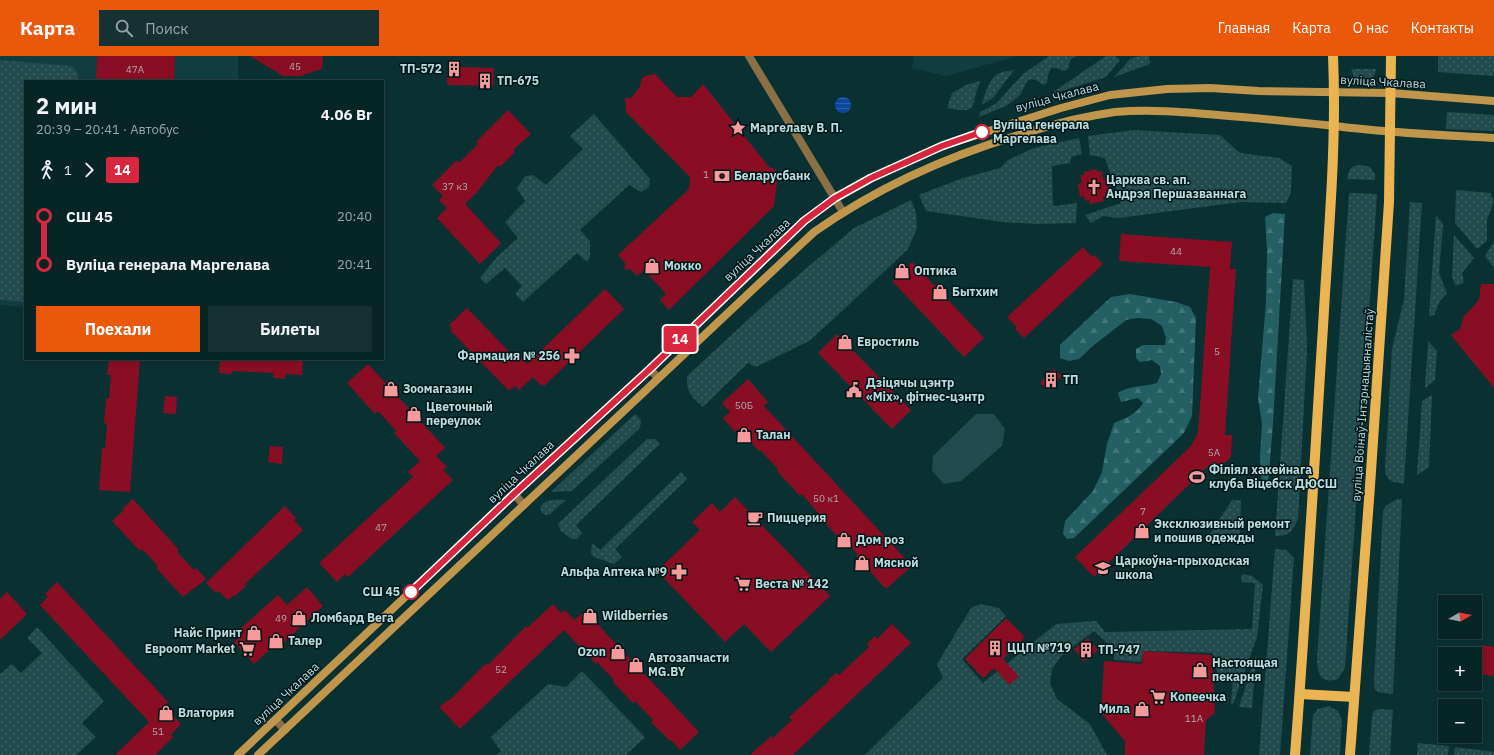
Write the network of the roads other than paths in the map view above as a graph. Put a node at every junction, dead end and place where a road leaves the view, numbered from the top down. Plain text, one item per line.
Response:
1 (749, 56) edge
2 (1334, 56) edge
3 (1391, 56) edge
4 (1335, 92) junction
5 (1391, 93) junction
6 (1494, 101) edge
7 (1334, 126) junction
8 (1391, 133) junction
9 (1494, 138) edge
10 (835, 198) junction
11 (843, 212) junction
12 (679, 340) junction
13 (688, 350) junction
14 (650, 369) junction
15 (658, 378) junction
16 (514, 494) junction
17 (524, 505) junction
18 (1300, 694) junction
19 (1354, 697) junction
20 (276, 720) junction
21 (285, 730) junction
22 (243, 753) edge
23 (258, 755) edge
24 (1295, 755) edge
25 (1350, 755) edge

1 - 10 street
2 - 4 main road
3 - 5 main road, вуліца Воінаў-Інтэрнацыяналістаў
4 - 5 main road, вуліца Чкалава
4 - 7 main road
4 - 10 main road, вуліца Чкалава
5 - 6 main road, вуліца Чкалава
5 - 8 main road, вуліца Воінаў-Інтэрнацыяналістаў
7 - 8 main road, вуліца Чкалава
7 - 11 main road, вуліца Чкалава
7 - 18 main road
8 - 9 main road, вуліца Чкалава
8 - 19 main road, вуліца Воінаў-Інтэрнацыяналістаў
10 - 11 street
10 - 12 main road, вуліца Чкалава
11 - 13 main road, вуліца Чкалава
12 - 13 street
12 - 14 main road, вуліца Чкалава
13 - 15 main road, вуліца Чкалава
14 - 15 street
14 - 16 main road, вуліца Чкалава
15 - 17 main road, вуліца Чкалава
16 - 17 street
16 - 20 main road, вуліца Чкалава
17 - 21 main road, вуліца Чкалава
18 - 19 main road
18 - 24 main road
19 - 25 main road, вуліца Воінаў-Інтэрнацыяналістаў
20 - 21 street
20 - 22 main road, вуліца Чкалава
21 - 23 main road, вуліца Чкалава

